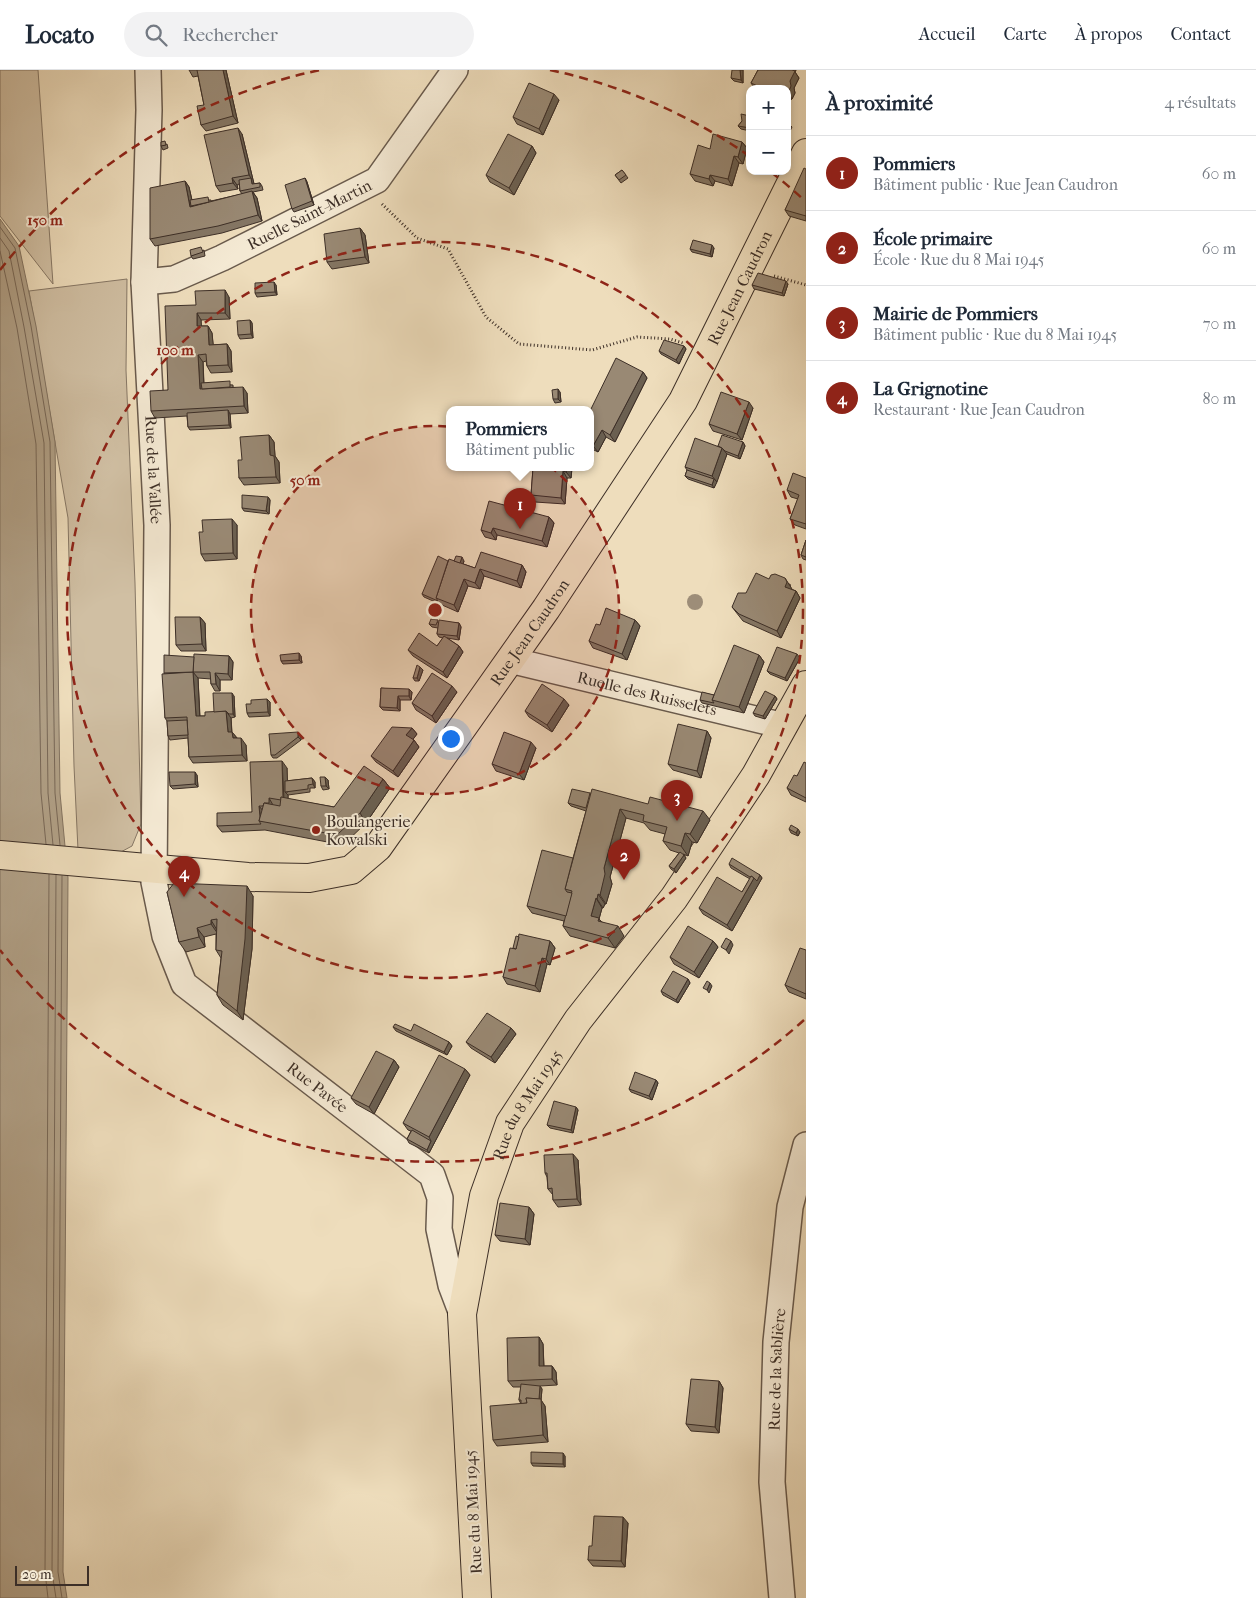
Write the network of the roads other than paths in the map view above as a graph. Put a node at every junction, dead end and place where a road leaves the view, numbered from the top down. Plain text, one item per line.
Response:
1 (148, 70) edge
2 (455, 70) edge
3 (806, 153) edge
4 (144, 282) junction
5 (510, 660) junction
6 (806, 684) edge
7 (784, 726) junction
8 (0, 855) edge
9 (154, 869) junction
10 (806, 1145) edge
11 (462, 1314) junction
12 (477, 1598) edge
13 (782, 1598) edge

1 - 4 street, Rue de la Vallée
2 - 4 street, Ruelle Saint-Martin
3 - 5 main road, Rue Jean Caudron
4 - 9 street, Rue de la Vallée
5 - 7 street, Ruelle des Ruisselets
5 - 9 main road, Rue Jean Caudron
6 - 7 main road, Rue du 8 Mai 1945
7 - 11 main road, Rue du 8 Mai 1945
8 - 9 main road, Rue Jean Caudron
9 - 11 street, Rue Pavée
10 - 13 street, Rue de la Sablière
11 - 12 main road, Rue du 8 Mai 1945

